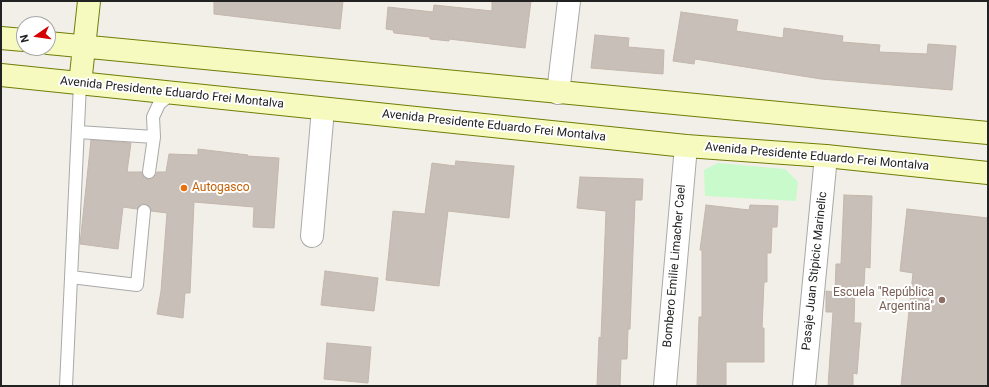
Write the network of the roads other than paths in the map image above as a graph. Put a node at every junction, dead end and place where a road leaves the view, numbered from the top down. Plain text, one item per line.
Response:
1 (89, 1) edge
2 (569, 1) edge
3 (1, 38) edge
4 (16, 39) edge
5 (56, 44) edge
6 (83, 46) junction
7 (1, 75) edge
8 (80, 84) junction
9 (172, 93) junction
10 (558, 93) junction
11 (323, 109) junction
12 (78, 132) junction
13 (988, 133) edge
14 (154, 137) junction
15 (686, 146) junction
16 (826, 156) junction
17 (149, 172) dead end
18 (988, 173) edge
19 (144, 211) dead end
20 (312, 236) dead end
21 (71, 277) junction
22 (66, 386) edge
23 (665, 386) edge
24 (804, 386) edge

1 - 6 main road
2 - 10 street
3 - 4 main road
5 - 6 main road
6 - 8 main road
6 - 10 main road
7 - 8 main road, Avenida Presidente Eduardo Frei Montalva
8 - 9 main road, Avenida Presidente Eduardo Frei Montalva
8 - 12 lane
9 - 11 main road, Avenida Presidente Eduardo Frei Montalva
9 - 14 lane
10 - 13 main road
11 - 15 main road, Avenida Presidente Eduardo Frei Montalva
11 - 20 street
12 - 14 lane
12 - 21 lane
14 - 17 lane
15 - 16 main road, Avenida Presidente Eduardo Frei Montalva
15 - 23 street, Bombero Emilie Limacher Cael
16 - 18 main road, Avenida Presidente Eduardo Frei Montalva
16 - 24 street, Pasaje Juan Stipicic Marinelic
19 - 21 lane
21 - 22 lane

